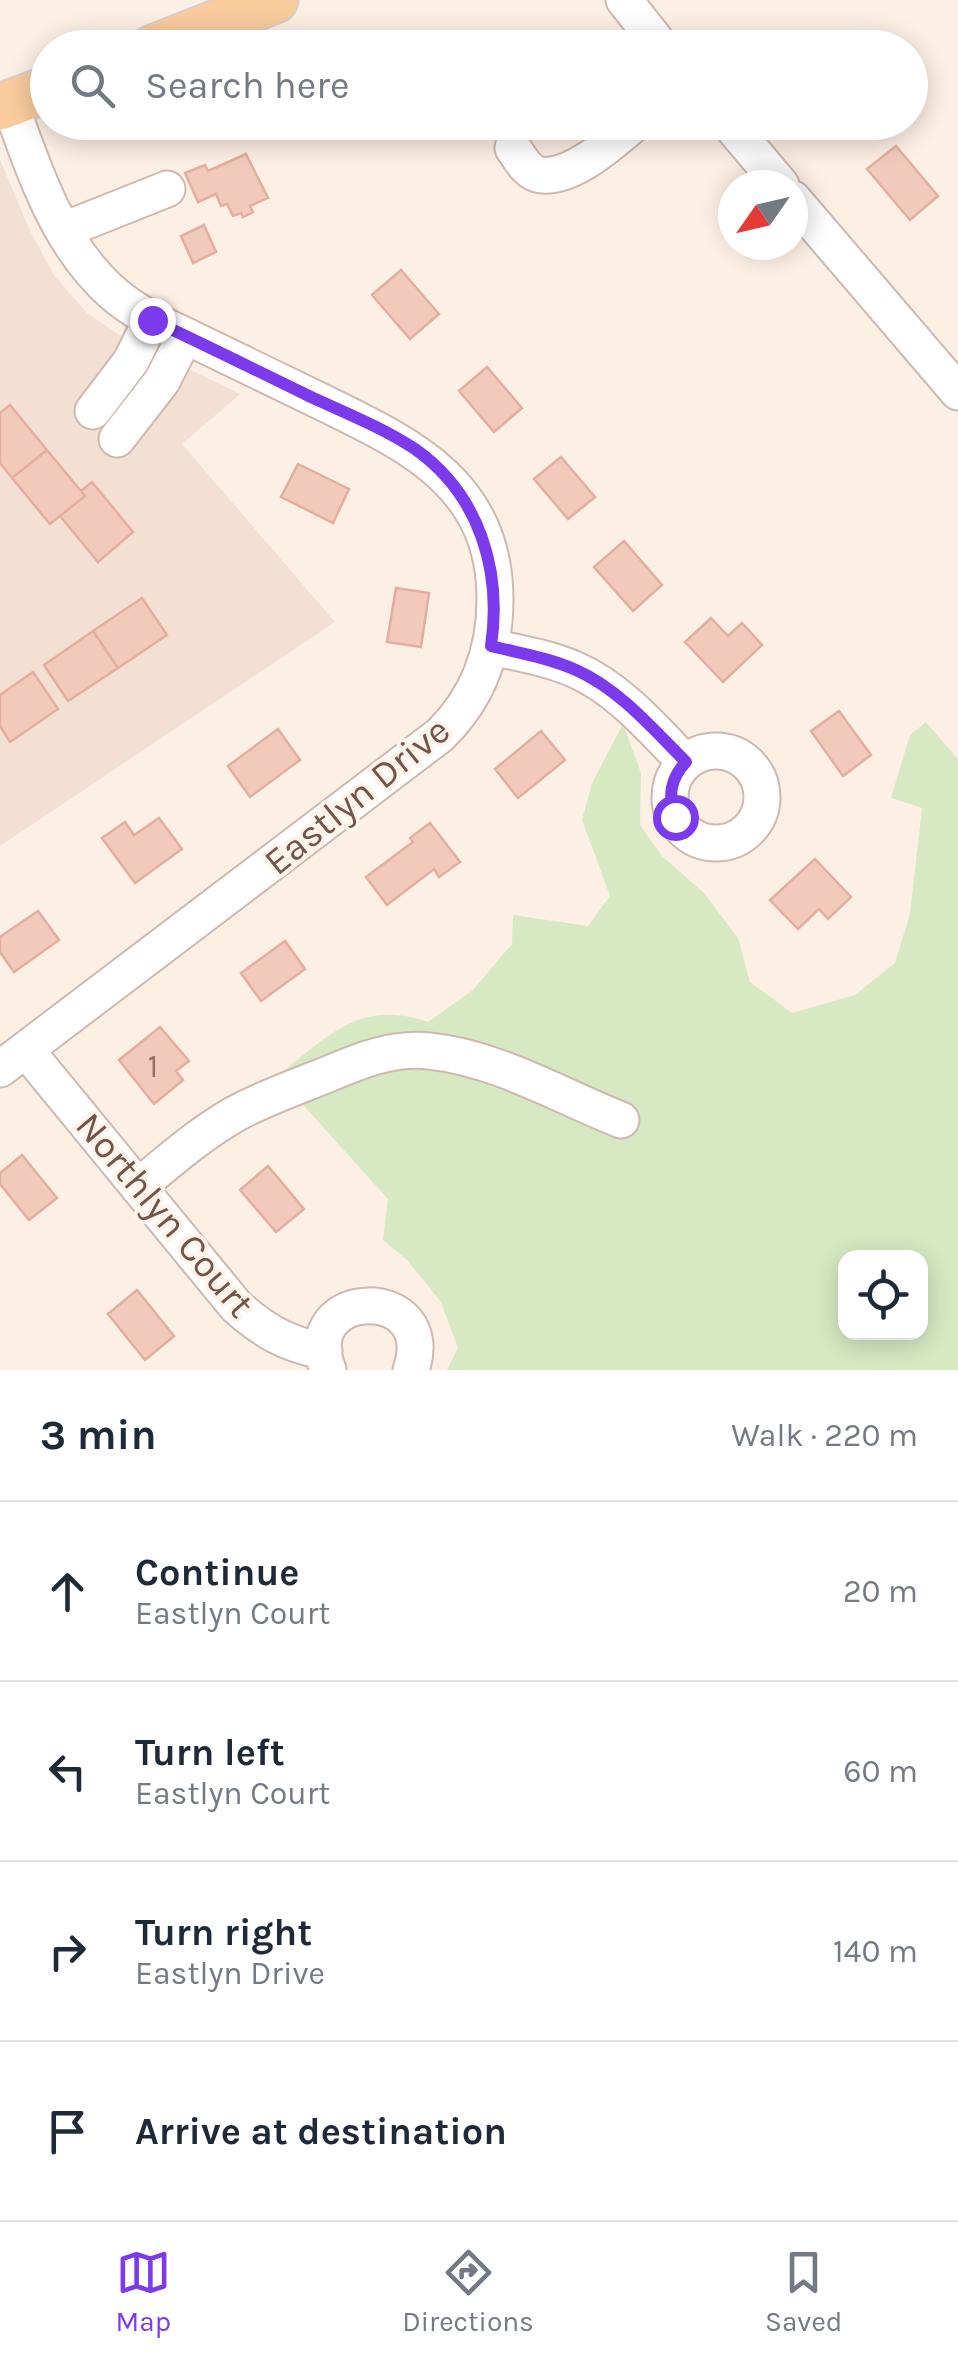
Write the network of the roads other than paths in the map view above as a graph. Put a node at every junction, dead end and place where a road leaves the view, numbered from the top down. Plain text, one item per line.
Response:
1 (275, 0) edge
2 (624, 0) edge
3 (199, 30) edge
4 (648, 30) edge
5 (19, 100) edge
6 (613, 140) edge
7 (743, 140) edge
8 (514, 148) dead end
9 (768, 170) edge
10 (167, 189) dead end
11 (808, 217) edge
12 (64, 230) junction
13 (152, 320) junction
14 (184, 336) junction
15 (958, 392) edge
16 (93, 411) dead end
17 (117, 439) dead end
18 (491, 646) junction
19 (686, 762) dead end
20 (13, 1060) edge
21 (621, 1120) dead end
22 (138, 1187) junction
23 (326, 1360) edge
24 (412, 1370) edge

1 - 3 main road
2 - 4 street
5 - 12 street, Eastlyn Drive
6 - 8 street
7 - 9 street
10 - 12 street
11 - 15 street
12 - 13 street, Eastlyn Drive
13 - 14 street, Eastlyn Drive
13 - 16 street
14 - 17 street
14 - 18 street, Eastlyn Drive
18 - 19 street
18 - 20 street, Eastlyn Drive
20 - 22 street, Northlyn Court
21 - 22 street
22 - 23 street, Northlyn Court
23 - 24 street, Northlyn Court

